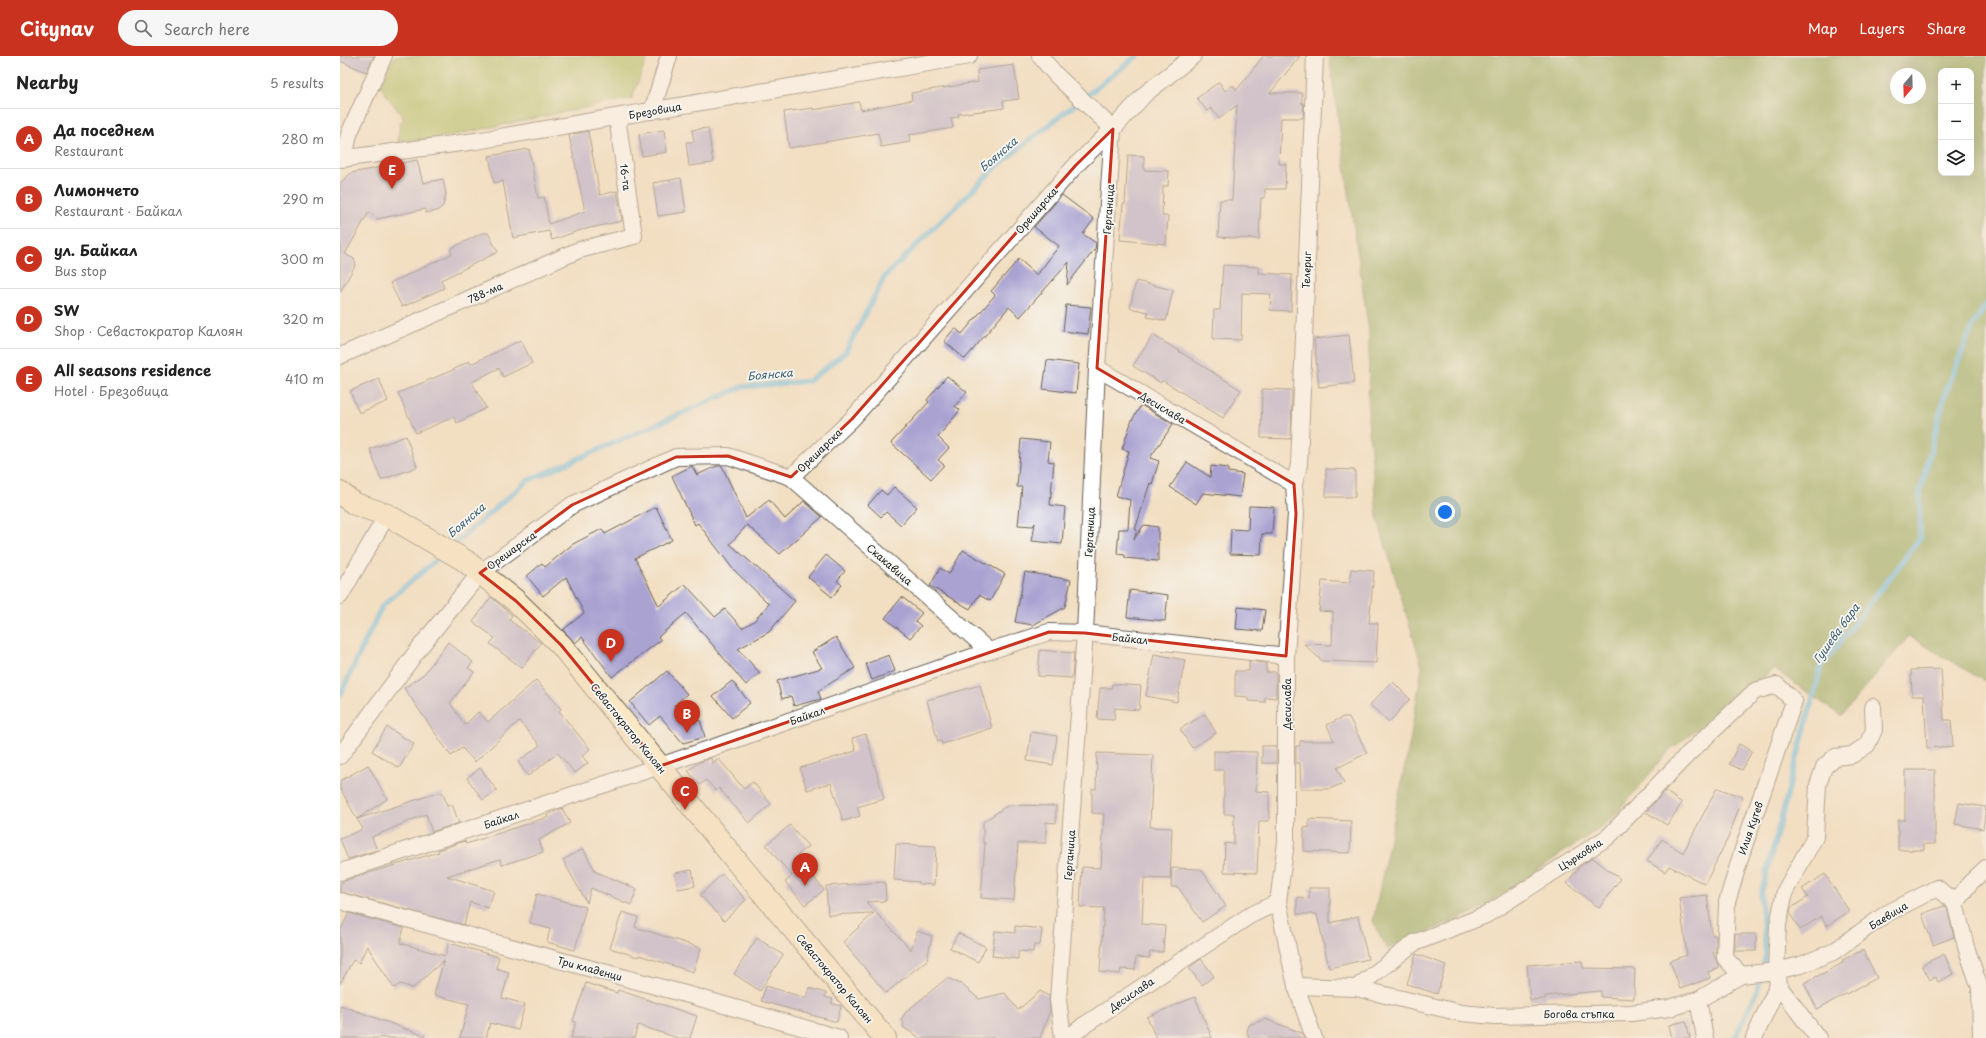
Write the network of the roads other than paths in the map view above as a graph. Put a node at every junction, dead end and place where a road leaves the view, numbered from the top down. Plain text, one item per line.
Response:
1 (384, 56) edge
2 (669, 56) edge
3 (969, 56) edge
4 (1040, 56) edge
5 (1193, 56) edge
6 (1315, 56) edge
7 (652, 111) junction
8 (617, 117) junction
9 (1113, 129) junction
10 (342, 159) edge
11 (634, 236) joint
12 (340, 356) edge
13 (1097, 368) junction
14 (790, 477) junction
15 (1294, 484) junction
16 (340, 493) edge
17 (387, 515) junction
18 (472, 566) junction
19 (340, 596) edge
20 (1085, 633) junction
21 (989, 651) junction
22 (1286, 656) junction
23 (1777, 685) joint
24 (1873, 707) dead end
25 (340, 756) edge
26 (660, 766) junction
27 (1986, 868) edge
28 (340, 872) edge
29 (340, 901) edge
30 (1278, 902) junction
31 (1955, 903) junction
32 (1740, 975) junction
33 (1777, 978) junction
34 (1296, 986) junction
35 (1356, 988) junction
36 (1698, 1000) junction
37 (839, 1038) edge
38 (885, 1038) edge
39 (1063, 1038) edge
40 (1068, 1038) edge
41 (1314, 1038) edge
42 (1705, 1038) edge
43 (1754, 1038) edge
44 (1818, 1038) edge
45 (1982, 1038) edge

1 - 10 street
2 - 7 street
3 - 7 street, Брезовица
4 - 9 street
5 - 9 street, Орешарска
6 - 15 street, Телериг
7 - 8 street, Брезовица
8 - 10 street, Брезовица
8 - 11 street, 16-та
9 - 13 street, Герганица
9 - 14 street, Орешарска
11 - 12 street, 788-ма
13 - 15 street, Десислава
13 - 20 street, Герганица
14 - 18 street, Орешарска
14 - 21 street, Скакавица
15 - 22 street, Десислава
16 - 17 main road, Севастократор Калоян
17 - 18 main road, Севастократор Калоян
17 - 19 street
18 - 25 street, Орешарска
18 - 26 main road, Севастократор Калоян
20 - 21 street, Байкал
20 - 22 street, Байкал
20 - 39 street, Герганица
21 - 26 street, Байкал
22 - 30 street, Десислава
23 - 32 street, Илия Кутев
23 - 35 street, Църковна
24 - 33 street
26 - 28 street, Байкал
26 - 38 main road, Севастократор Калоян
27 - 31 street
29 - 37 street, Три кладенци
30 - 34 street
30 - 40 street, Десислава
31 - 33 street, Баевица
31 - 45 street
32 - 33 street, Богова стъпка
32 - 36 street, Богова стъпка
33 - 43 street
33 - 44 street
34 - 35 street, Богова стъпка
34 - 41 street
35 - 36 street, Богова стъпка
36 - 42 street

